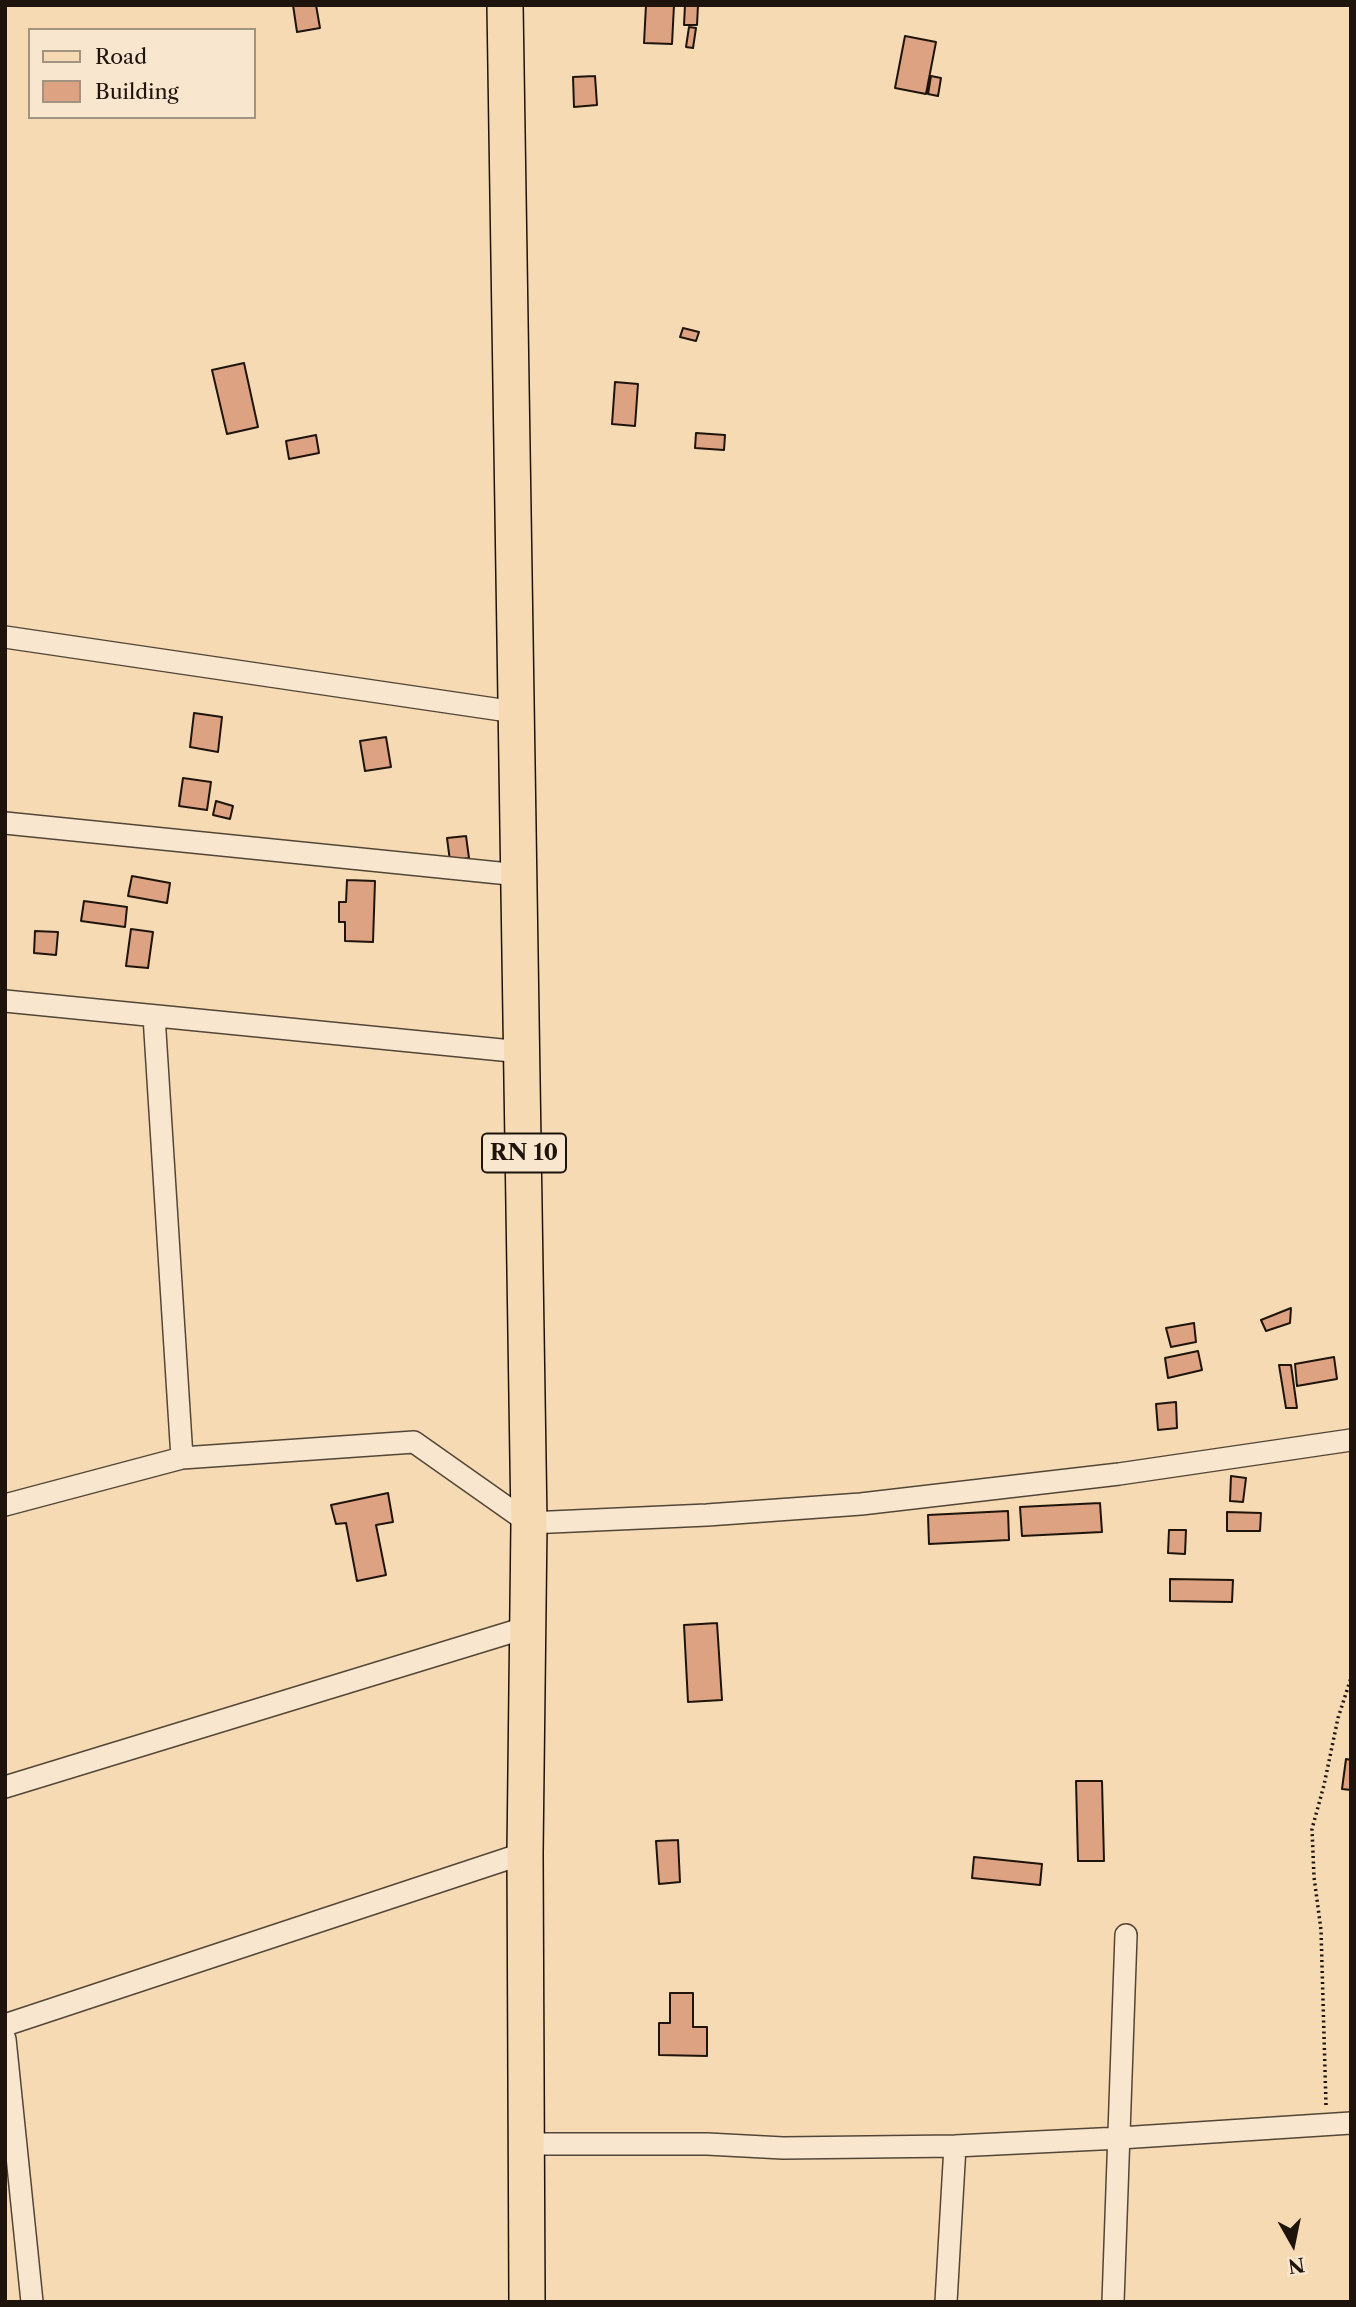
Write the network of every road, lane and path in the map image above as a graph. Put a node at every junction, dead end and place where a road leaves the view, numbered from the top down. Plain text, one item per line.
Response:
1 (505, 5) edge
2 (5, 637) edge
3 (515, 712) junction
4 (5, 823) edge
5 (519, 875) junction
6 (5, 1001) edge
7 (154, 1016) junction
8 (523, 1052) junction
9 (1351, 1440) edge
10 (182, 1458) junction
11 (5, 1505) edge
12 (529, 1522) junction
13 (528, 1627) junction
14 (1351, 1678) edge
15 (5, 1787) edge
16 (525, 1853) junction
17 (1126, 1935) dead end
18 (5, 2025) edge
19 (5, 2039) edge
20 (1351, 2123) edge
21 (1326, 2125) junction
22 (1120, 2138) junction
23 (527, 2144) junction
24 (955, 2146) junction
25 (32, 2302) edge
26 (527, 2302) edge
27 (946, 2302) edge
28 (1113, 2302) edge

1 - 3 main road, RN 10
2 - 3 street
3 - 5 main road, RN 10
4 - 5 street
5 - 8 main road, RN 10
6 - 7 street
7 - 8 street
7 - 10 street
8 - 12 main road, RN 10
9 - 12 street
10 - 11 street
10 - 12 street
12 - 13 main road, RN 10
13 - 15 street
13 - 16 main road, RN 10
14 - 21 path
16 - 18 street
16 - 23 main road, RN 10
17 - 22 street
19 - 25 street
20 - 21 street
21 - 22 street
22 - 24 street
22 - 28 street
23 - 24 street
23 - 26 main road, RN 10
24 - 27 street

